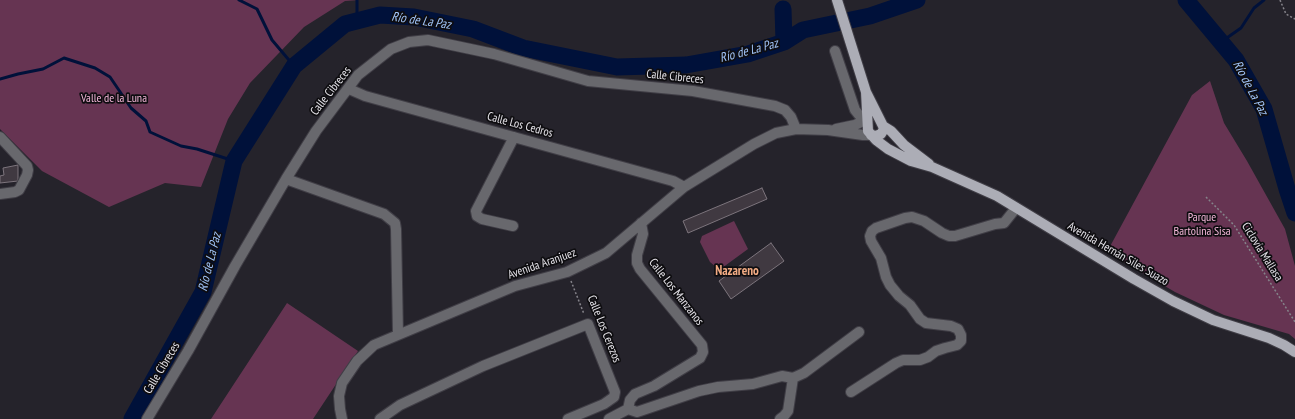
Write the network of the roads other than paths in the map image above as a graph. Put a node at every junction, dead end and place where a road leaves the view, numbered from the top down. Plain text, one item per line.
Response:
1 (837, 0) edge
2 (835, 50) dead end
3 (349, 89) junction
4 (866, 92) junction
5 (866, 117) junction
6 (882, 123) junction
7 (796, 129) junction
8 (828, 130) junction
9 (869, 131) junction
10 (0, 137) edge
11 (514, 137) junction
12 (932, 167) junction
13 (286, 179) junction
14 (684, 187) junction
15 (0, 194) edge
16 (1016, 208) junction
17 (641, 223) junction
18 (513, 226) dead end
19 (859, 332) dead end
20 (398, 334) junction
21 (1295, 352) edge
22 (793, 378) junction
23 (851, 392) dead end
24 (628, 409) junction
25 (147, 419) edge
26 (342, 419) edge
27 (380, 419) edge
28 (568, 419) edge
29 (609, 419) edge
30 (780, 419) edge

1 - 4 main road
2 - 5 street
3 - 7 street, Calle Cibreces
3 - 11 street, Calle Los Cedros
3 - 13 street, Calle Cibreces
4 - 5 main road
4 - 6 main road
5 - 8 street
5 - 9 main road
6 - 9 main road
6 - 12 main road, Avenida Hernán Siles Suazo
7 - 8 street, Avenida Aranjuez
7 - 14 street, Avenida Aranjuez
8 - 9 street, Avenida Aranjuez
9 - 12 main road, Avenida Hernán Siles Suazo
10 - 15 street
11 - 14 street, Calle Los Cedros
11 - 18 street
12 - 16 main road, Avenida Hernán Siles Suazo
13 - 20 street
13 - 25 street, Calle Cibreces
14 - 17 street, Avenida Aranjuez
16 - 21 main road, Avenida Hernán Siles Suazo
16 - 23 street
17 - 20 street, Avenida Aranjuez
17 - 24 street, Calle Los Manzanos
19 - 22 street
20 - 26 street, Avenida Aranjuez
22 - 24 street
22 - 30 street
24 - 29 street
27 - 28 street, Calle Los Cerezos

